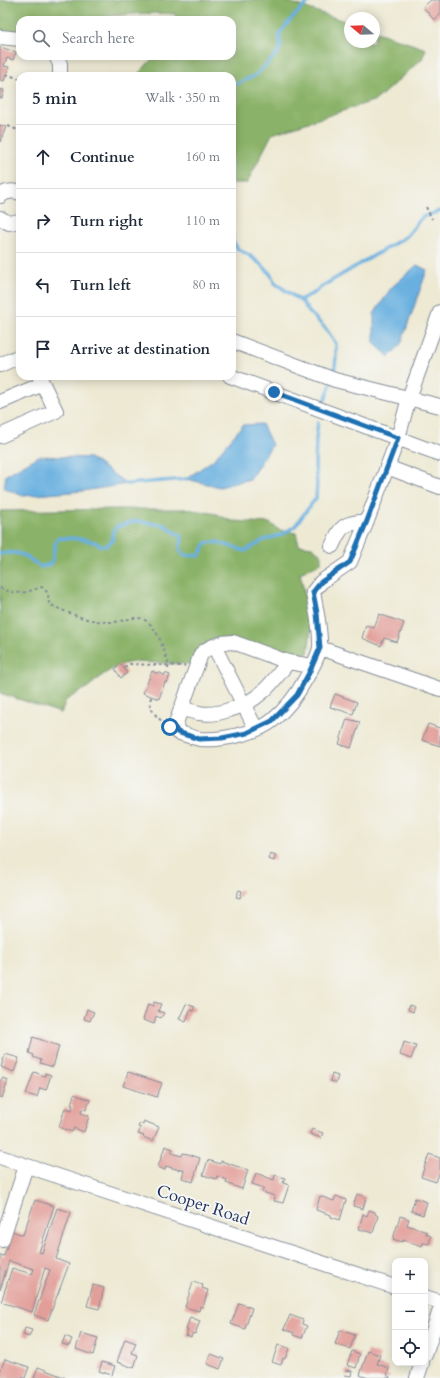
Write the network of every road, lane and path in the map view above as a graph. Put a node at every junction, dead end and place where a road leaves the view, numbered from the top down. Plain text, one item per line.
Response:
1 (0, 37) edge
2 (16, 39) edge
3 (60, 60) edge
4 (60, 72) edge
5 (6, 74) dead end
6 (16, 78) edge
7 (8, 126) dead end
8 (16, 129) edge
9 (16, 192) edge
10 (0, 196) edge
11 (426, 207) dead end
12 (0, 218) edge
13 (432, 219) dead end
14 (16, 222) edge
15 (440, 312) edge
16 (236, 343) edge
17 (16, 358) edge
18 (0, 365) edge
19 (236, 378) edge
20 (41, 380) edge
21 (409, 398) junction
22 (0, 402) edge
23 (440, 406) edge
24 (0, 436) edge
25 (398, 438) junction
26 (440, 454) edge
27 (387, 467) junction
28 (440, 487) edge
29 (367, 521) junction
30 (332, 546) dead end
31 (0, 588) edge
32 (214, 646) junction
33 (320, 648) junction
34 (288, 662) junction
35 (169, 665) junction
36 (312, 666) junction
37 (124, 667) dead end
38 (196, 667) junction
39 (167, 672) dead end
40 (440, 689) edge
41 (151, 698) dead end
42 (244, 705) junction
43 (181, 708) junction
44 (176, 729) junction
45 (256, 729) junction
46 (0, 1157) edge
47 (26, 1166) junction
48 (2, 1240) dead end
49 (392, 1286) edge
50 (428, 1298) edge
51 (440, 1302) edge
52 (440, 1310) edge
53 (428, 1346) edge
54 (421, 1366) edge
55 (417, 1378) edge

1 - 2 street
3 - 4 street
5 - 6 path
7 - 8 path
9 - 10 street
11 - 13 path
12 - 14 street
15 - 21 street
16 - 21 street
17 - 18 street
19 - 25 street
20 - 22 street
20 - 24 street
21 - 23 street
21 - 25 street
25 - 26 street
25 - 27 street
27 - 28 street
27 - 29 street
29 - 30 street
29 - 33 street
31 - 35 path
32 - 34 street
32 - 38 street
32 - 42 street
33 - 36 street
33 - 40 street
34 - 36 street
34 - 42 street
35 - 37 path
35 - 38 path
35 - 39 path
36 - 45 street
38 - 43 street
41 - 44 path
42 - 43 street
42 - 45 street
43 - 44 street
44 - 45 street
46 - 47 street, Cooper Road
47 - 48 street
47 - 49 street, Cooper Road
50 - 51 street
52 - 53 street
54 - 55 street

